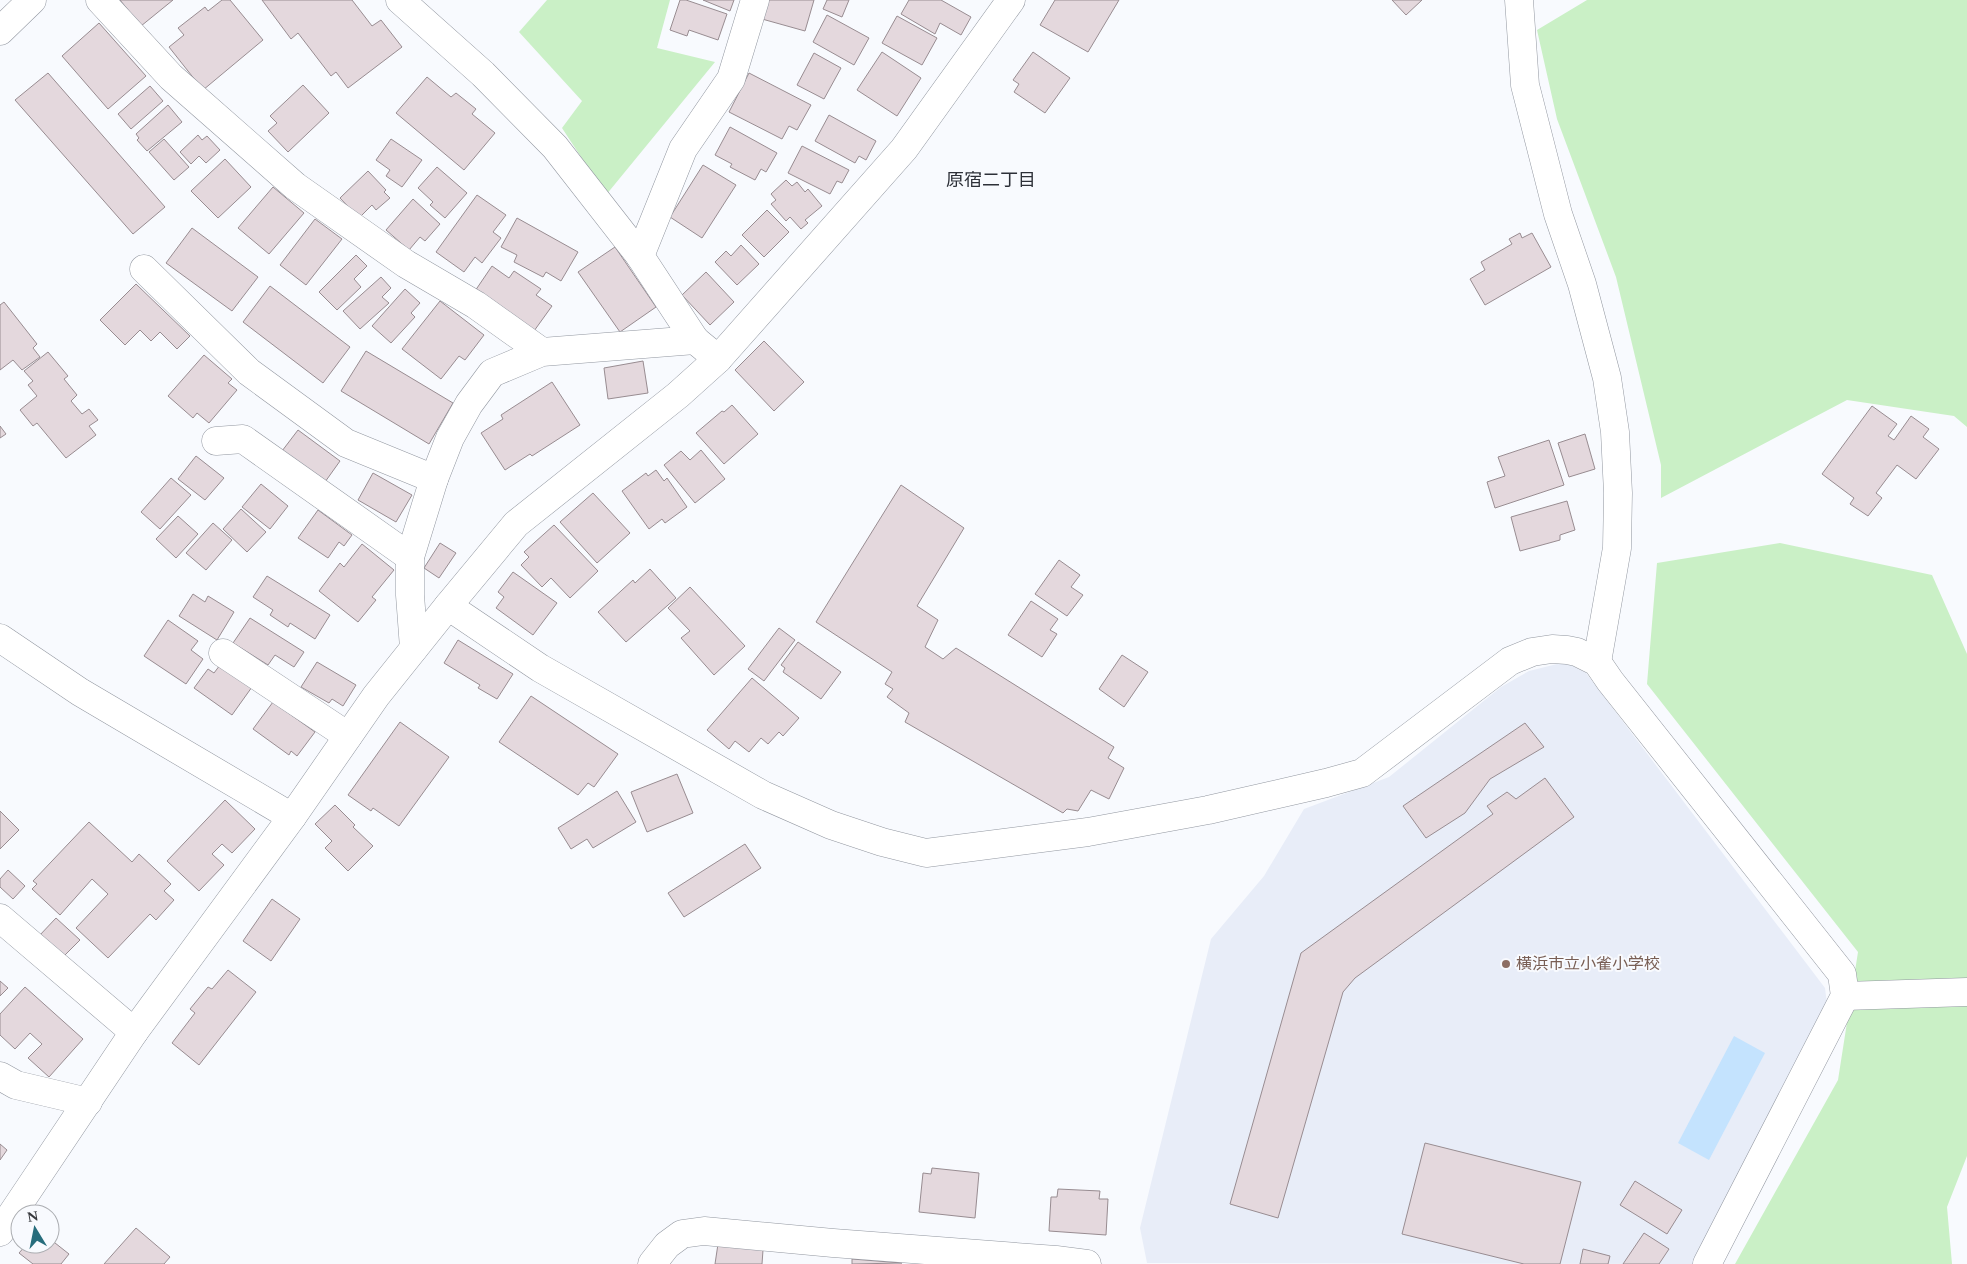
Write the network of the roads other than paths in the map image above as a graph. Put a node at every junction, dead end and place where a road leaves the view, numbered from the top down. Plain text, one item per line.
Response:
1 (25, 0) edge
2 (32, 0) edge
3 (100, 0) edge
4 (400, 0) edge
5 (755, 0) edge
6 (1012, 0) edge
7 (1520, 0) edge
8 (0, 21) edge
9 (0, 31) edge
10 (640, 256) junction
11 (144, 269) dead end
12 (695, 340) junction
13 (542, 352) junction
14 (718, 358) junction
15 (216, 441) dead end
16 (434, 479) junction
17 (410, 557) junction
18 (448, 606) junction
19 (0, 638) edge
20 (414, 648) junction
21 (222, 653) dead end
22 (1597, 662) junction
23 (348, 736) junction
24 (292, 818) junction
25 (0, 918) edge
26 (1967, 992) edge
27 (1844, 996) junction
28 (134, 1032) junction
29 (0, 1076) edge
30 (88, 1102) junction
31 (0, 1232) edge
32 (831, 1254) edge
33 (1055, 1262) edge
34 (652, 1264) edge
35 (1086, 1264) edge
36 (1707, 1264) edge

1 - 8 main road
2 - 9 main road
3 - 13 main road
4 - 10 main road
5 - 10 main road
6 - 14 main road
7 - 22 main road
10 - 12 main road
11 - 16 main road
12 - 13 main road
12 - 14 main road
13 - 16 main road
14 - 18 main road
15 - 17 main road
16 - 17 main road
17 - 20 main road
18 - 20 main road
18 - 22 main road
19 - 24 main road
20 - 23 main road
21 - 23 main road
22 - 27 main road
23 - 24 main road
24 - 28 main road
25 - 28 main road
26 - 27 main road
27 - 36 main road
28 - 30 main road
29 - 30 main road
30 - 31 main road
32 - 33 main road
32 - 34 main road
33 - 35 main road

